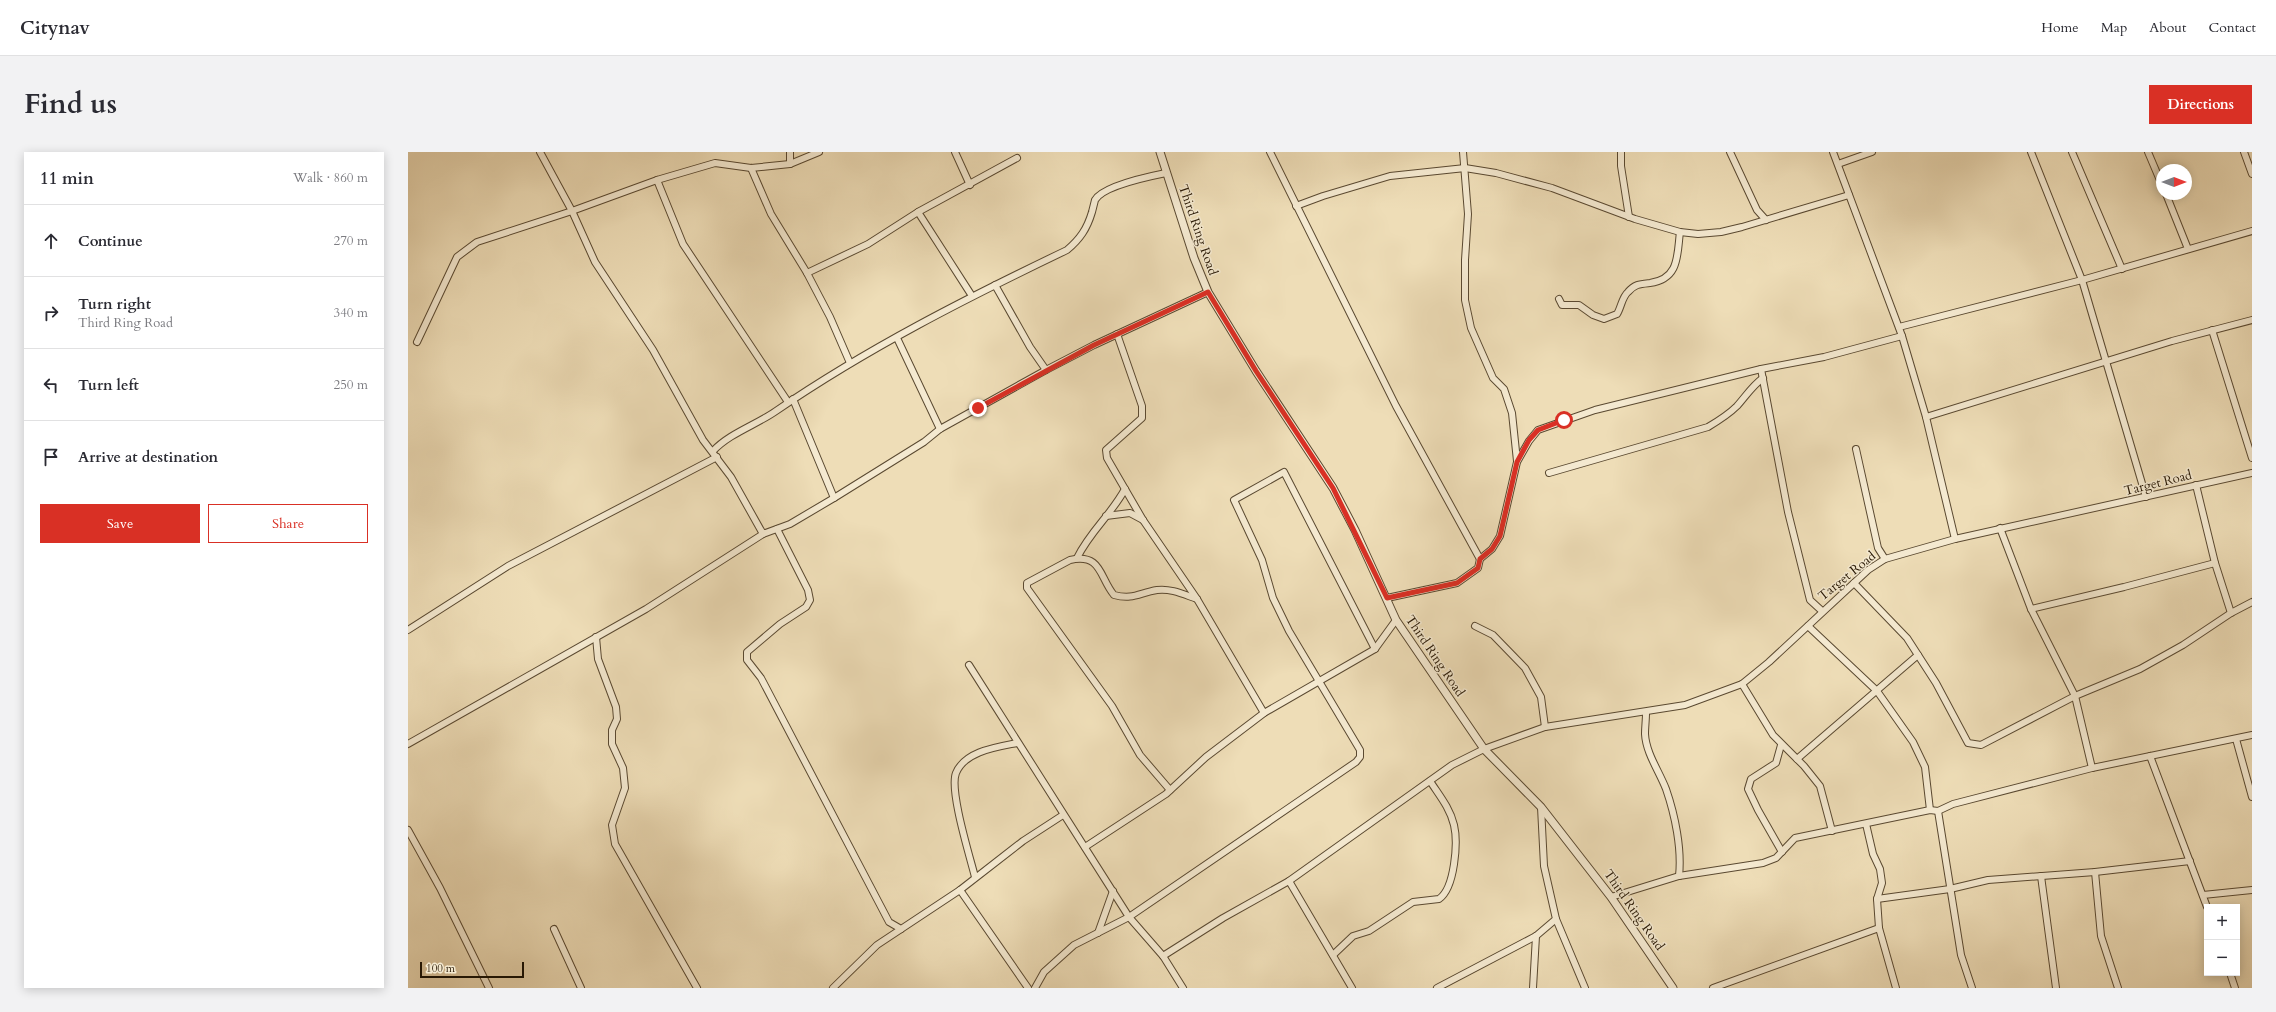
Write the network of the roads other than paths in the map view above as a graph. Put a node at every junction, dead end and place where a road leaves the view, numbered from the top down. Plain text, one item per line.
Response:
1 (540, 152) edge
2 (790, 152) edge
3 (819, 152) edge
4 (955, 152) edge
5 (1160, 152) edge
6 (1270, 152) edge
7 (1463, 152) edge
8 (1621, 152) edge
9 (1730, 152) edge
10 (1833, 152) edge
11 (1872, 152) edge
12 (2031, 152) edge
13 (2072, 152) edge
14 (2148, 152) edge
15 (2244, 152) edge
16 (1017, 158) dead end
17 (2249, 158) edge
18 (790, 164) junction
19 (1838, 164) junction
20 (751, 168) junction
21 (1465, 168) junction
22 (2156, 171) edge
23 (1166, 173) junction
24 (2252, 174) edge
25 (657, 180) junction
26 (970, 185) junction
27 (1849, 195) junction
28 (2168, 200) edge
29 (1296, 206) junction
30 (572, 211) junction
31 (918, 212) junction
32 (1629, 217) junction
33 (1766, 220) junction
34 (2252, 231) edge
35 (1680, 232) junction
36 (2188, 249) junction
37 (2122, 269) junction
38 (807, 273) junction
39 (2082, 280) junction
40 (995, 285) junction
41 (1208, 292) junction
42 (972, 296) junction
43 (1559, 299) dead end
44 (2252, 320) edge
45 (1899, 327) junction
46 (2212, 330) junction
47 (1117, 334) junction
48 (1902, 336) junction
49 (897, 338) junction
50 (417, 342) dead end
51 (2107, 363) junction
52 (850, 364) junction
53 (1761, 369) junction
54 (1046, 370) junction
55 (1763, 378) junction
56 (790, 401) junction
57 (1926, 417) junction
58 (940, 429) junction
59 (1856, 449) dead end
60 (712, 451) junction
61 (716, 457) junction
62 (2252, 458) edge
63 (1517, 462) junction
64 (1549, 473) dead end
65 (2252, 473) edge
66 (2196, 485) junction
67 (1125, 488) junction
68 (2146, 497) junction
69 (834, 498) junction
70 (1106, 516) junction
71 (1143, 520) junction
72 (2000, 528) junction
73 (777, 529) junction
74 (763, 534) junction
75 (1955, 539) junction
76 (1077, 558) junction
77 (1480, 559) junction
78 (1885, 559) junction
79 (2215, 563) junction
80 (1854, 583) junction
81 (1387, 598) junction
82 (1197, 599) junction
83 (2252, 602) edge
84 (2031, 609) junction
85 (1822, 611) junction
86 (2231, 613) junction
87 (1396, 620) junction
88 (1475, 626) dead end
89 (1808, 626) junction
90 (408, 630) edge
91 (596, 637) junction
92 (1375, 649) junction
93 (1918, 655) junction
94 (969, 664) dead end
95 (1320, 681) junction
96 (1742, 684) junction
97 (1877, 691) junction
98 (2076, 696) junction
99 (1264, 713) junction
100 (1646, 713) junction
101 (1545, 727) junction
102 (2252, 735) edge
103 (2236, 739) junction
104 (1017, 743) junction
105 (408, 744) edge
106 (1781, 745) junction
107 (1484, 749) junction
108 (2150, 756) junction
109 (1797, 759) junction
110 (2092, 768) junction
111 (1430, 781) junction
112 (1170, 790) junction
113 (2252, 797) edge
114 (1542, 807) junction
115 (1930, 810) junction
116 (1938, 811) junction
117 (1063, 815) junction
118 (1866, 824) junction
119 (408, 830) edge
120 (1832, 831) junction
121 (1085, 847) junction
122 (1782, 852) junction
123 (2190, 861) junction
124 (2095, 872) junction
125 (1679, 876) junction
126 (2041, 876) junction
127 (975, 877) junction
128 (1290, 881) junction
129 (1950, 888) junction
130 (960, 890) junction
131 (2252, 890) edge
132 (1113, 891) junction
133 (2203, 895) junction
134 (1611, 897) junction
135 (1877, 900) junction
136 (2206, 904) edge
137 (1129, 917) junction
138 (1556, 919) junction
139 (1879, 928) junction
140 (554, 929) dead end
141 (901, 929) junction
142 (1098, 933) junction
143 (1536, 936) junction
144 (1333, 954) junction
145 (1162, 956) junction
146 (2231, 976) edge
147 (489, 988) edge
148 (581, 988) edge
149 (697, 988) edge
150 (833, 988) edge
151 (1028, 988) edge
152 (1035, 988) edge
153 (1183, 988) edge
154 (1352, 988) edge
155 (1437, 988) edge
156 (1533, 988) edge
157 (1585, 988) edge
158 (1673, 988) edge
159 (1713, 988) edge
160 (1896, 988) edge
161 (1972, 988) edge
162 (2056, 988) edge
163 (2118, 988) edge
164 (2235, 988) edge

1 - 30 street
2 - 18 street
3 - 18 street
4 - 26 street
5 - 23 street, Third Ring Road
6 - 29 street
7 - 21 street
8 - 32 street
9 - 33 street
10 - 19 street
11 - 19 street
12 - 39 street
13 - 37 street
14 - 22 street
15 - 17 street
16 - 26 street
17 - 24 street
18 - 20 street
19 - 27 street
20 - 25 street
20 - 38 street
21 - 29 street
21 - 32 street
21 - 63 street
23 - 40 street
23 - 41 street, Third Ring Road
25 - 30 street
25 - 56 street
26 - 31 street
27 - 33 street
27 - 45 street
28 - 36 street
29 - 77 street
30 - 50 street
30 - 60 street
31 - 38 street
31 - 42 street
32 - 35 street
33 - 35 street
34 - 36 street
35 - 43 street
36 - 37 street
37 - 39 street
38 - 52 street
39 - 45 street
39 - 51 street
40 - 42 street
40 - 54 street
41 - 47 street
41 - 81 street, Third Ring Road
42 - 49 street
44 - 46 street
45 - 48 street
46 - 51 street
46 - 62 street
47 - 54 street
47 - 67 street
48 - 53 street
48 - 57 street
49 - 52 street
49 - 58 street
51 - 57 street
51 - 68 street
52 - 56 street
53 - 55 street
53 - 63 street
54 - 58 street
55 - 64 street
55 - 85 street
56 - 60 street
56 - 69 street
57 - 75 street
58 - 69 street
59 - 78 street
60 - 61 street
61 - 74 street
61 - 90 street
63 - 77 street
65 - 66 street, Target Road
66 - 68 street, Target Road
66 - 79 street
67 - 70 street
67 - 71 street
68 - 72 street, Target Road
69 - 73 street
70 - 71 street
70 - 76 street
71 - 82 street
72 - 75 street, Target Road
72 - 84 street
73 - 74 street
73 - 141 street
74 - 91 street
75 - 78 street, Target Road
76 - 82 street
76 - 112 street
77 - 81 street
78 - 80 street, Target Road
79 - 84 street
79 - 86 street
80 - 85 street, Target Road
80 - 93 street
81 - 87 street, Third Ring Road
82 - 99 street
83 - 86 street
84 - 98 street
85 - 89 street, Target Road
86 - 98 street
87 - 92 street
87 - 107 street, Third Ring Road
88 - 101 street
89 - 96 street, Target Road
89 - 97 street
91 - 105 street
91 - 149 street
92 - 95 street
92 - 95 street
93 - 97 street
93 - 98 street
94 - 104 street
95 - 99 street
95 - 137 street
96 - 100 street, Target Road
96 - 106 street
97 - 109 street
97 - 115 street
98 - 110 street
99 - 112 street
100 - 101 street, Target Road
100 - 125 street
101 - 107 street, Target Road
102 - 103 street
103 - 108 street
103 - 113 street
104 - 117 street
104 - 127 street
106 - 109 street
106 - 122 street
107 - 111 street, Target Road
107 - 114 street, Third Ring Road
108 - 110 street
108 - 123 street
109 - 120 street
110 - 116 street
111 - 128 street, Target Road
111 - 144 street
112 - 121 street
114 - 134 street, Third Ring Road
114 - 138 street
115 - 116 street
115 - 118 street
116 - 129 street
117 - 121 street
117 - 127 street
118 - 120 street
118 - 135 street
119 - 147 street
120 - 122 street
121 - 132 street
122 - 125 street
123 - 124 street
123 - 133 street
124 - 126 street
124 - 163 street
125 - 134 street
126 - 129 street
126 - 162 street
127 - 130 street
128 - 144 street
128 - 145 street, Target Road
129 - 135 street
129 - 161 street
130 - 141 street
130 - 151 street
131 - 133 street
132 - 137 street
132 - 142 street
133 - 136 street
134 - 158 street, Third Ring Road
135 - 139 street
137 - 142 street
137 - 145 street
138 - 143 street
138 - 157 street
139 - 159 street
139 - 160 street
140 - 148 street
141 - 150 street
142 - 152 street
143 - 155 street
143 - 156 street
144 - 154 street
145 - 153 street
146 - 164 street

